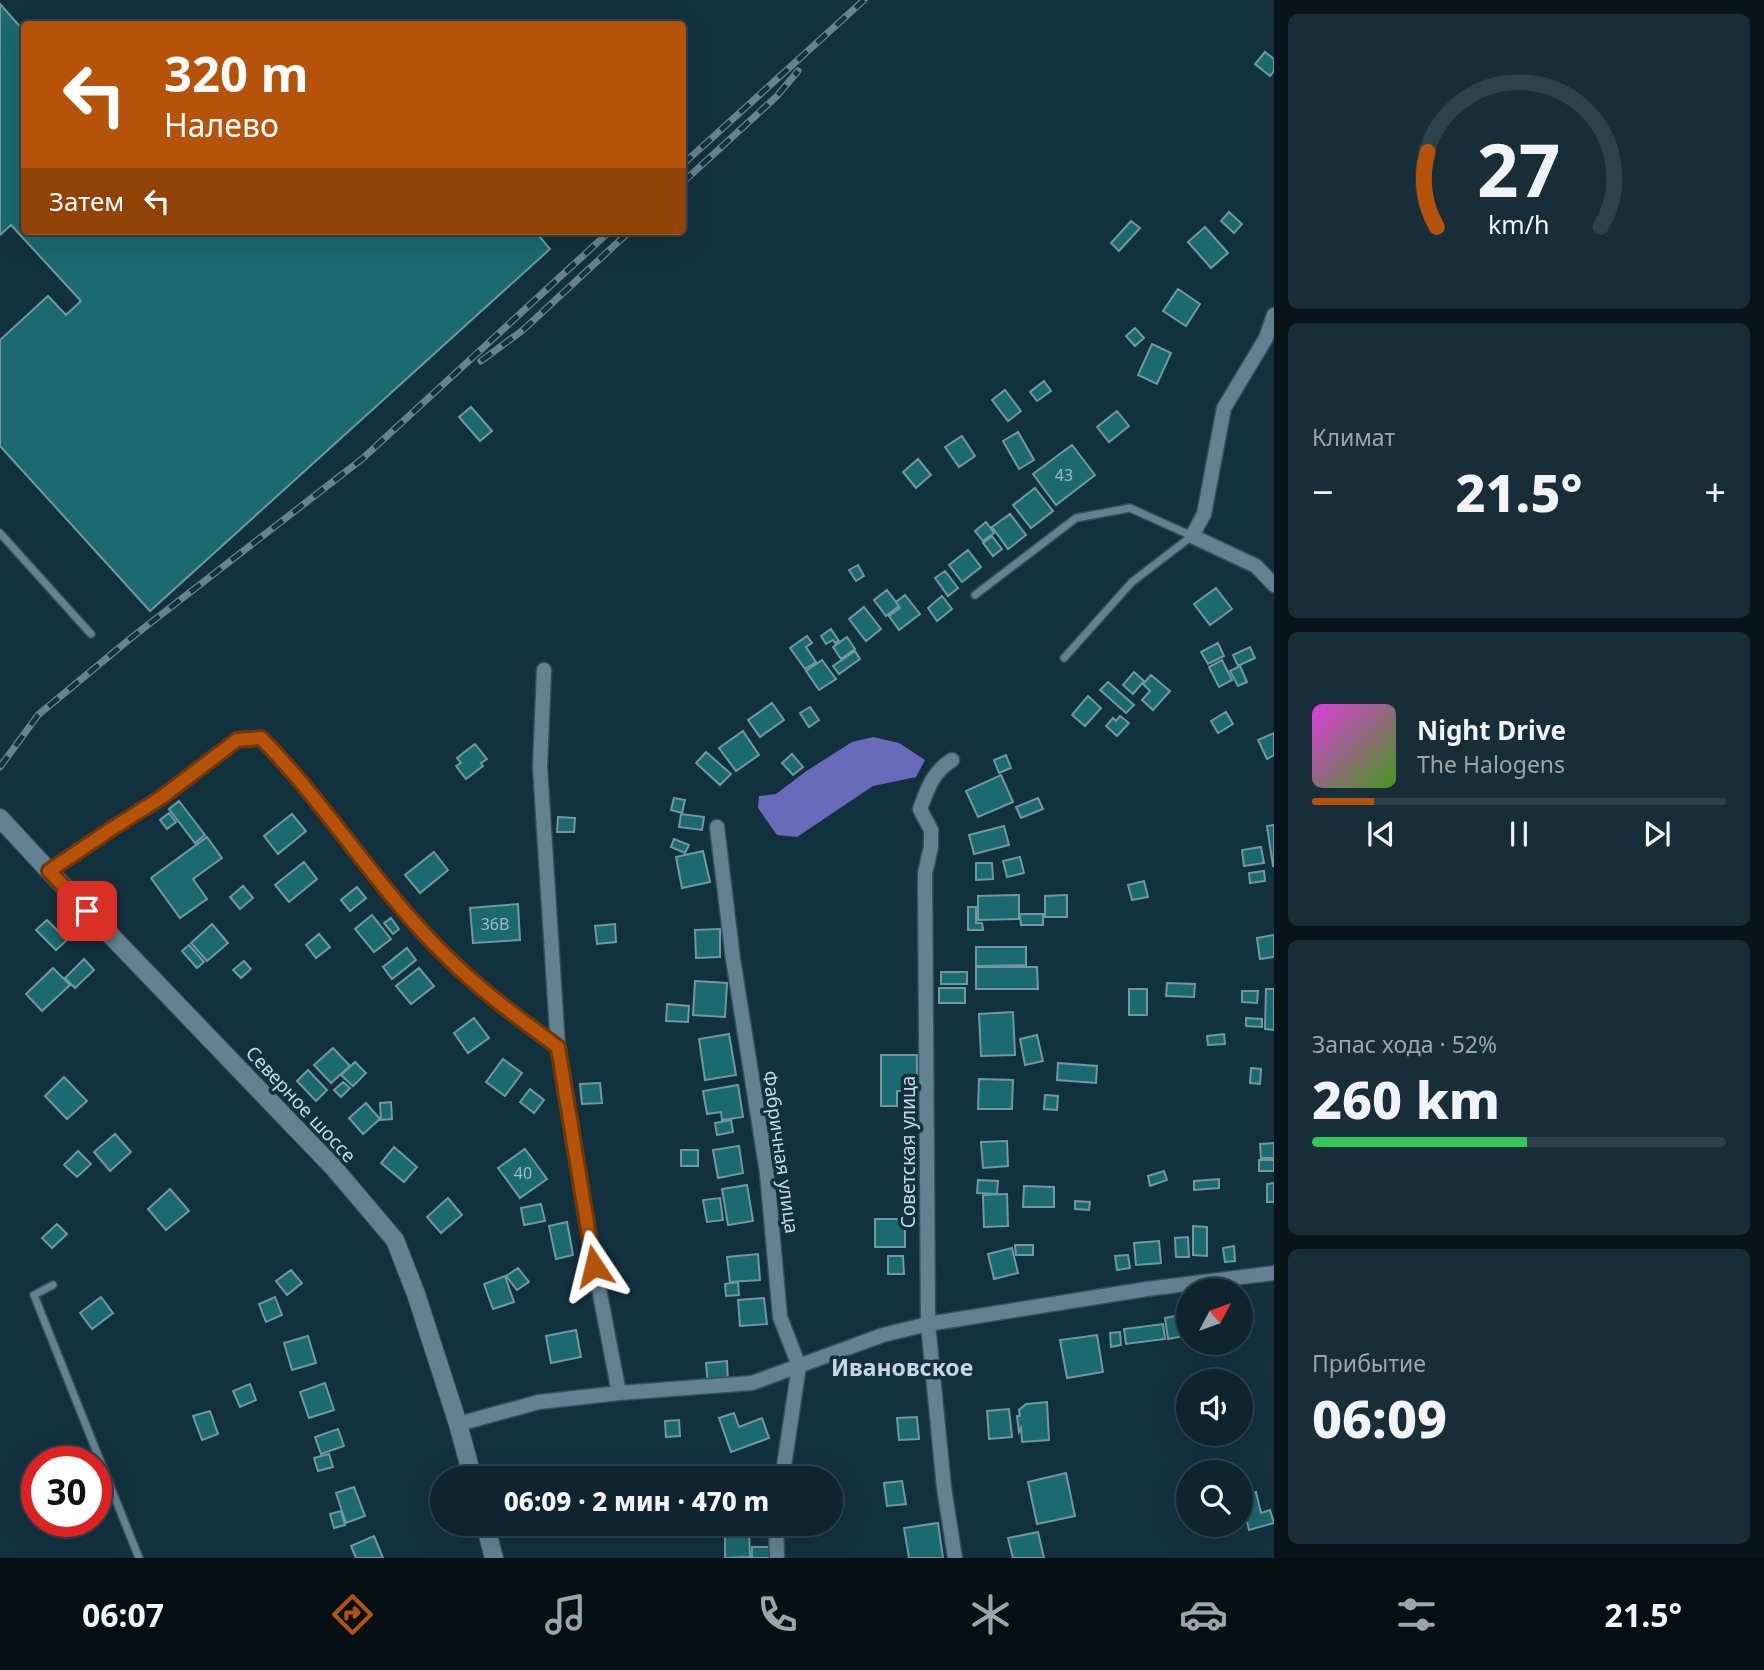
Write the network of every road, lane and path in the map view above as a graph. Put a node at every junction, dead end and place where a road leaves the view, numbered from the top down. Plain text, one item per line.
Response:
1 (1274, 315) edge
2 (0, 533) edge
3 (1192, 536) junction
4 (1274, 585) edge
5 (975, 595) dead end
6 (92, 634) dead end
7 (1064, 658) dead end
8 (544, 670) dead end
9 (952, 760) dead end
10 (0, 818) edge
11 (717, 827) dead end
12 (49, 871) junction
13 (558, 1047) junction
14 (1274, 1273) edge
15 (53, 1285) dead end
16 (928, 1324) junction
17 (799, 1366) junction
18 (619, 1394) junction
19 (458, 1424) junction
20 (469, 1466) edge
21 (784, 1466) edge
22 (488, 1536) edge
23 (776, 1536) edge
24 (139, 1558) edge
25 (494, 1558) edge
26 (777, 1558) edge
27 (955, 1558) edge

1 - 3 street
2 - 6 lane
3 - 4 street
3 - 5 lane
3 - 7 lane
8 - 13 street
9 - 16 street, Советская улица
10 - 12 main road, Северное шоссе
11 - 17 street, Фабричная улица
12 - 13 lane
12 - 19 main road, Северное шоссе
13 - 18 street
14 - 16 street
15 - 24 lane
16 - 17 street
16 - 27 street, Советская улица
17 - 18 street
17 - 21 street, Фабричная улица
18 - 19 street
19 - 20 main road, Северное шоссе
22 - 25 main road
23 - 26 street

